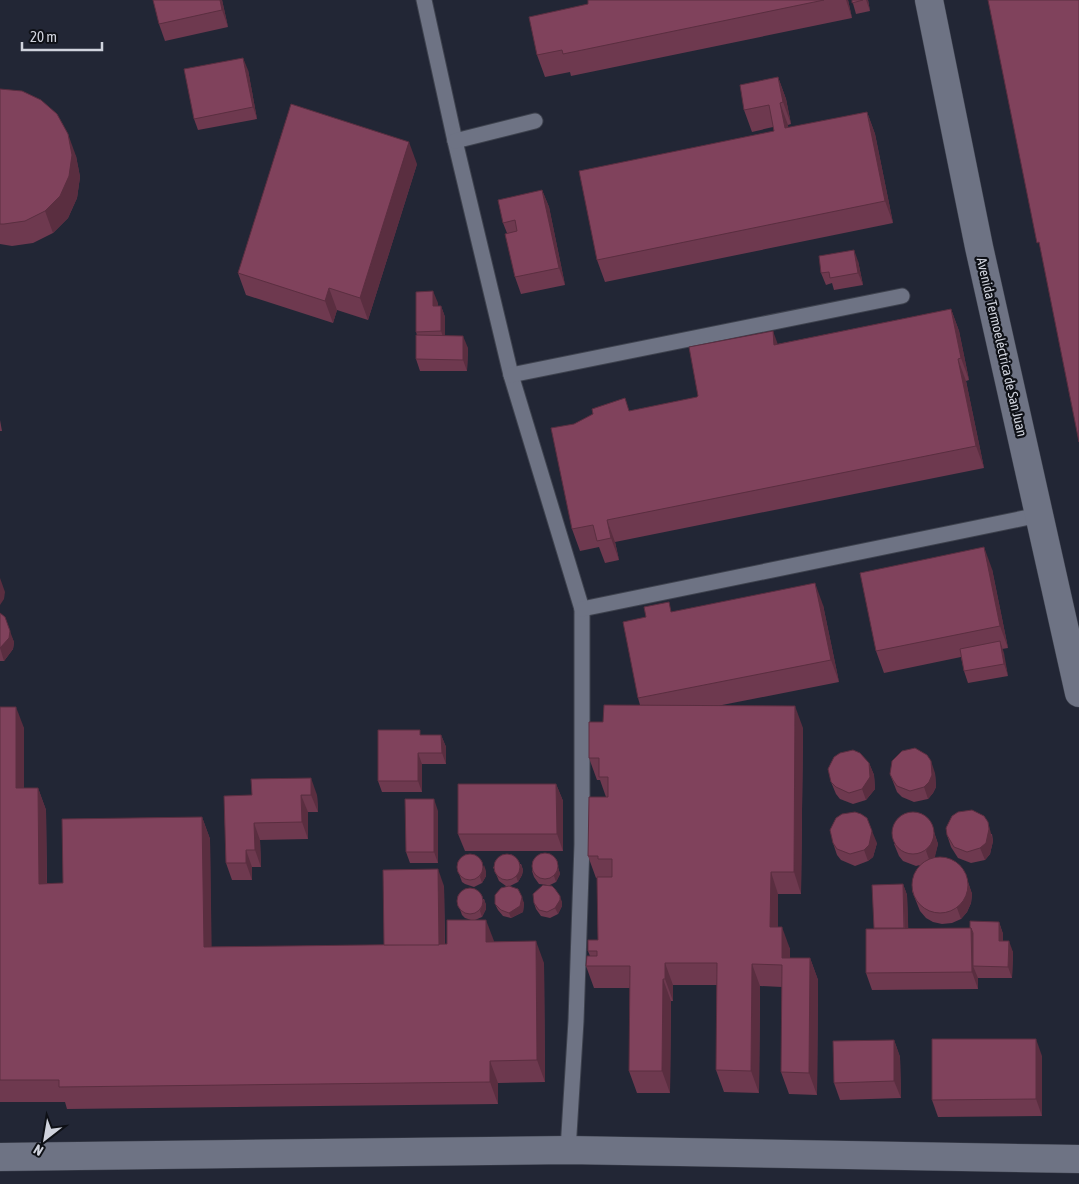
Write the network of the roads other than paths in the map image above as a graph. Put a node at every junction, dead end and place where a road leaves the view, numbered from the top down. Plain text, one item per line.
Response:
1 (424, 0) edge
2 (929, 0) edge
3 (534, 121) dead end
4 (455, 141) junction
5 (902, 296) dead end
6 (511, 375) junction
7 (1039, 515) junction
8 (582, 609) junction
9 (1079, 693) edge
10 (568, 1150) junction
11 (0, 1157) edge
12 (1079, 1159) edge

1 - 4 lane
2 - 7 street, Avenida Termoeléctrica de San Juan
3 - 4 lane
4 - 6 lane
5 - 6 lane
6 - 8 lane
7 - 8 lane
7 - 9 street, Avenida Termoeléctrica de San Juan
8 - 10 lane
10 - 11 street
10 - 12 street

